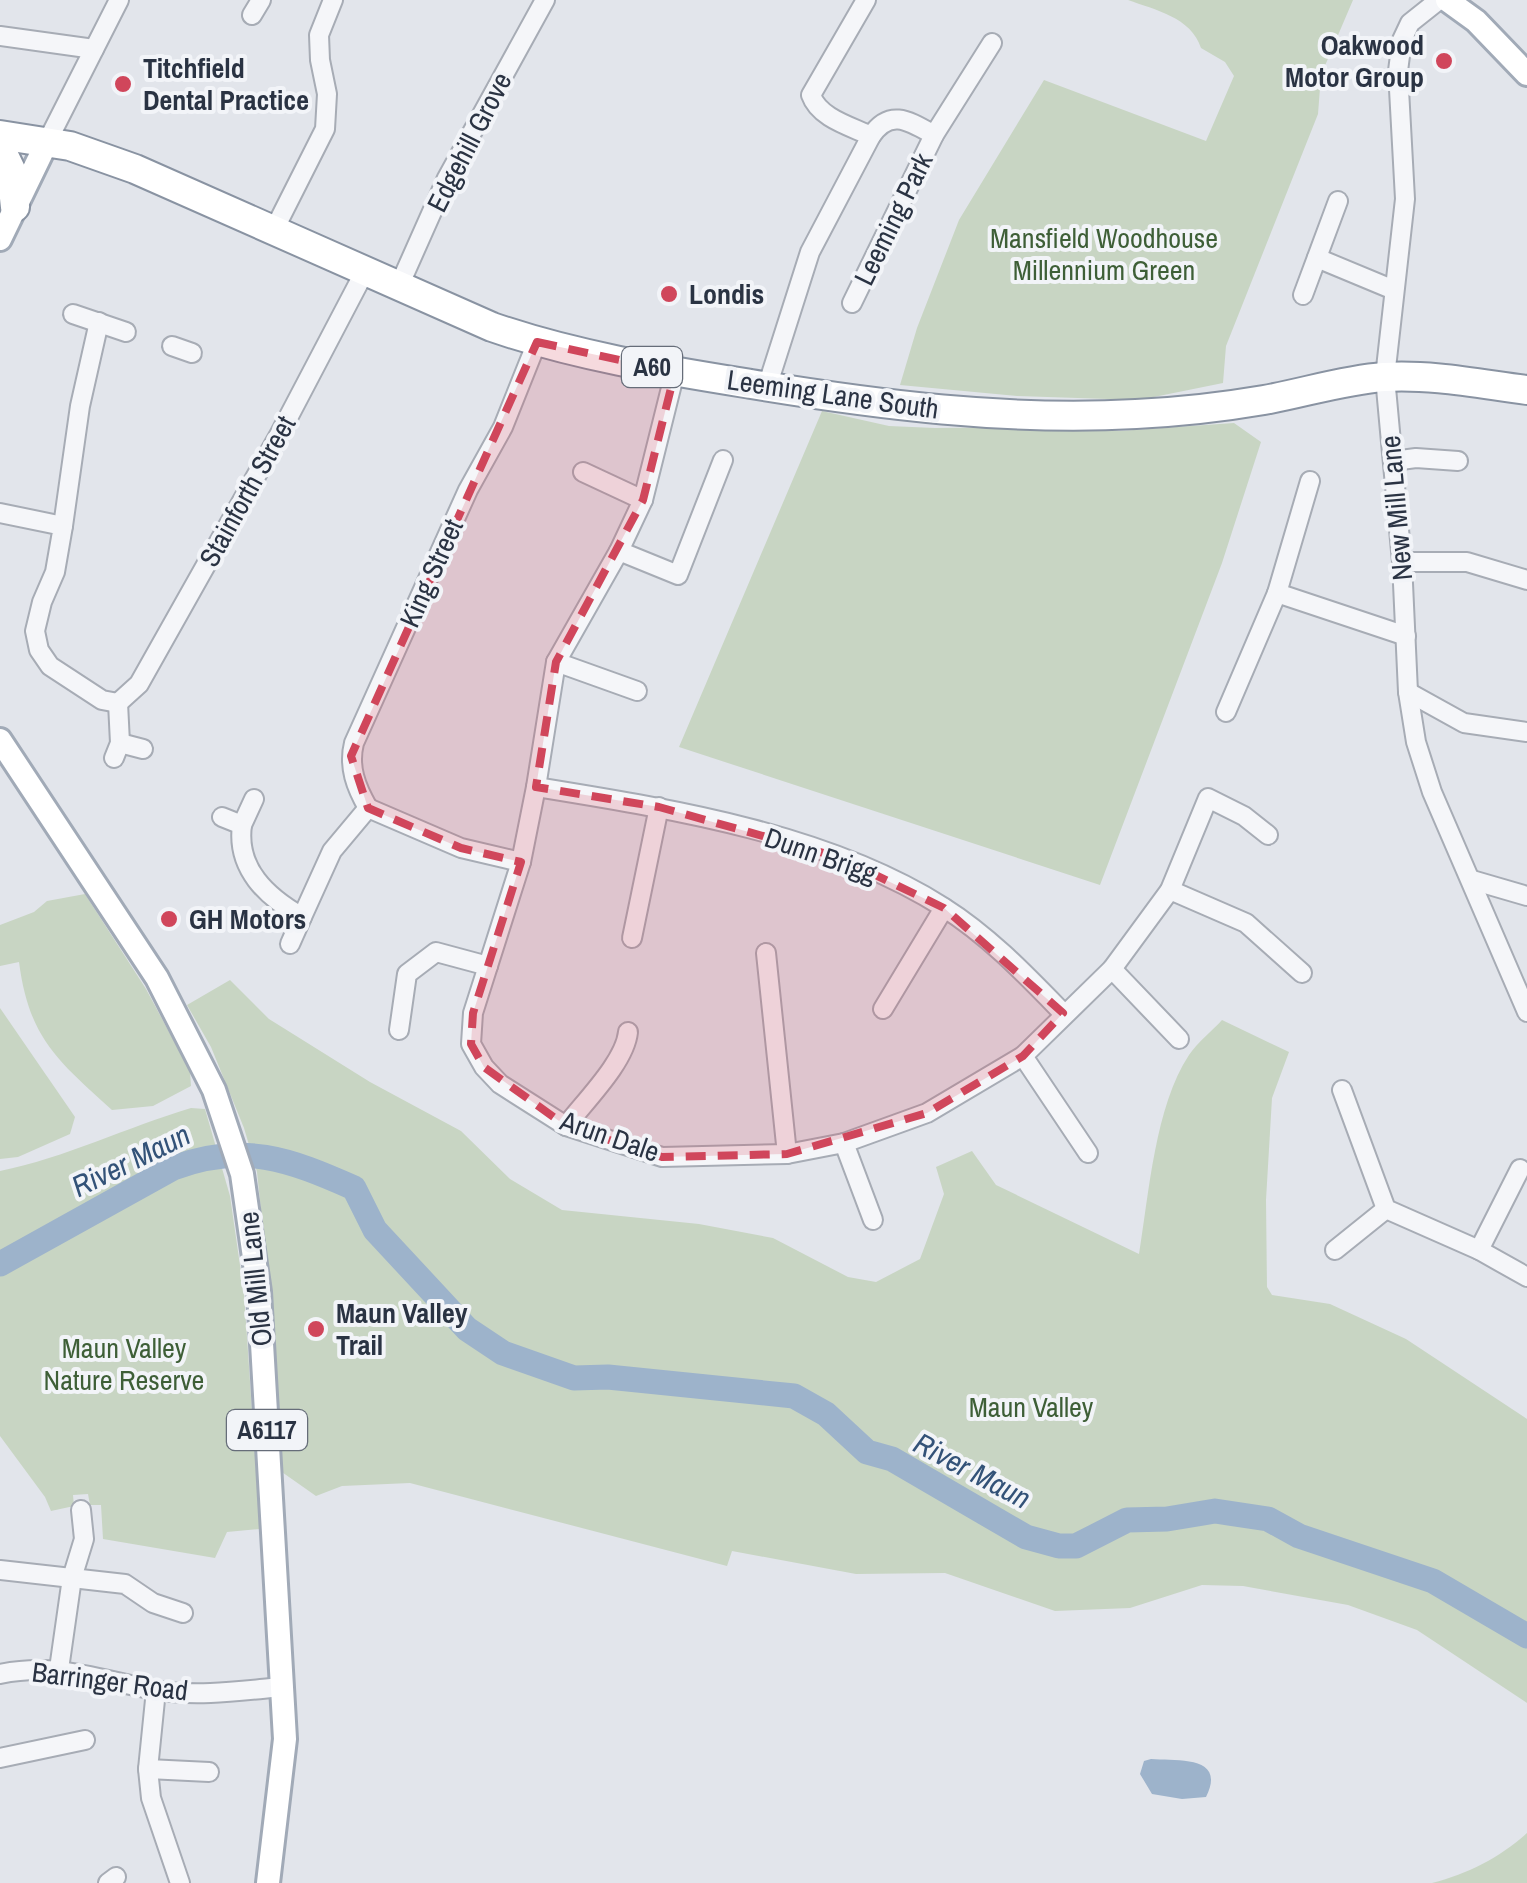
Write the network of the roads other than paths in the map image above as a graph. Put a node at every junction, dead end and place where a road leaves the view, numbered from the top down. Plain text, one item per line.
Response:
1 (120, 0) edge
2 (333, 0) edge
3 (544, 0) edge
4 (866, 0) edge
5 (1443, 0) edge
6 (0, 36) edge
7 (992, 43) dead end
8 (94, 49) junction
9 (1527, 74) edge
10 (0, 135) edge
11 (934, 135) junction
12 (870, 136) junction
13 (47, 142) junction
14 (0, 147) edge
15 (1338, 201) dead end
16 (15, 207) junction
17 (274, 230) junction
18 (0, 239) edge
19 (1317, 258) junction
20 (365, 271) junction
21 (399, 286) junction
22 (1394, 290) junction
23 (1304, 295) dead end
24 (852, 303) dead end
25 (73, 314) dead end
26 (99, 322) junction
27 (126, 332) dead end
28 (537, 342) junction
29 (172, 346) dead end
30 (192, 353) dead end
31 (676, 372) junction
32 (1385, 377) junction
33 (766, 387) junction
34 (1527, 390) edge
35 (722, 460) dead end
36 (1394, 460) junction
37 (1458, 461) dead end
38 (582, 472) dead end
39 (1310, 481) dead end
40 (643, 500) junction
41 (0, 514) edge
42 (63, 526) junction
43 (619, 551) junction
44 (1402, 562) junction
45 (1527, 580) edge
46 (1277, 593) junction
47 (1406, 636) junction
48 (556, 662) junction
49 (637, 690) dead end
50 (1408, 692) junction
51 (118, 703) junction
52 (1226, 712) dead end
53 (1527, 732) edge
54 (0, 740) edge
55 (143, 749) dead end
56 (536, 787) junction
57 (254, 799) dead end
58 (659, 807) junction
59 (368, 808) junction
60 (222, 817) dead end
61 (242, 825) junction
62 (1268, 835) dead end
63 (520, 862) junction
64 (1472, 880) junction
65 (1170, 890) junction
66 (1527, 896) edge
67 (944, 908) junction
68 (302, 917) junction
69 (632, 938) dead end
70 (290, 944) dead end
71 (766, 953) dead end
72 (488, 966) junction
73 (1112, 969) junction
74 (1302, 973) dead end
75 (884, 1009) dead end
76 (1527, 1012) edge
77 (1063, 1013) junction
78 (399, 1030) dead end
79 (628, 1032) dead end
80 (1179, 1039) dead end
81 (1022, 1056) junction
82 (1342, 1090) dead end
83 (566, 1126) junction
84 (844, 1143) junction
85 (1088, 1153) dead end
86 (788, 1154) junction
87 (1520, 1169) dead end
88 (1386, 1208) junction
89 (873, 1220) dead end
90 (1335, 1250) dead end
91 (1478, 1250) junction
92 (1527, 1276) edge
93 (81, 1510) dead end
94 (0, 1570) edge
95 (72, 1578) junction
96 (183, 1613) dead end
97 (59, 1669) junction
98 (0, 1674) edge
99 (281, 1687) junction
100 (156, 1690) junction
101 (85, 1740) dead end
102 (0, 1758) edge
103 (148, 1770) junction
104 (209, 1772) dead end
105 (180, 1883) edge
106 (268, 1883) edge

1 - 8 street
2 - 17 street
3 - 21 street, Edgehill Grove
4 - 12 street
5 - 9 main road
5 - 22 street, New Mill Lane
6 - 8 street
7 - 11 street, Leeming Park
8 - 13 street
10 - 13 highway, Leeming Lane South / A60
11 - 12 street, Leeming Park
11 - 24 street, Leeming Park
12 - 33 street
13 - 16 main road
13 - 17 highway, Leeming Lane South / A60
14 - 16 highway
15 - 19 street
16 - 18 main road
17 - 20 highway, Leeming Lane South / A60
19 - 22 street
19 - 23 street
20 - 21 highway, Leeming Lane South / A60
20 - 51 street, Stainforth Street
21 - 28 highway, Leeming Lane South / A60
22 - 32 street, New Mill Lane
25 - 26 street
26 - 27 street
26 - 42 street
28 - 31 highway, Leeming Lane South / A60
28 - 59 street, King Street
29 - 30 street
31 - 33 highway, Leeming Lane South / A60
31 - 40 street, Arun Dale
32 - 33 highway, Leeming Lane South / A60
32 - 34 highway, Leeming Lane South / A60
32 - 36 street, New Mill Lane
35 - 43 street
36 - 37 street
36 - 44 street, New Mill Lane
38 - 40 street
39 - 46 street
40 - 43 street, Arun Dale
41 - 42 street
42 - 51 street
43 - 48 street, Arun Dale
44 - 45 street
44 - 47 street, New Mill Lane
46 - 47 street
46 - 52 street
47 - 50 street, New Mill Lane
48 - 49 street
48 - 56 street, Arun Dale
50 - 53 street
50 - 64 street, New Mill Lane
51 - 55 street
54 - 99 main road, Old Mill Lane / A6117
56 - 58 street, Dunn Brigg
56 - 63 street, Arun Dale
57 - 61 street
58 - 67 street, Dunn Brigg
58 - 69 street
59 - 63 street
59 - 68 street
60 - 61 street
61 - 68 street
62 - 65 street, Arun Dale
63 - 72 street, Arun Dale
64 - 66 street
64 - 76 street, New Mill Lane
65 - 73 street, Arun Dale
65 - 74 street
67 - 75 street
67 - 77 street, Dunn Brigg
68 - 70 street
71 - 86 street
72 - 78 street
72 - 83 street, Arun Dale
73 - 77 street, Arun Dale
73 - 80 street
77 - 81 street, Arun Dale
79 - 83 street
81 - 84 street, Arun Dale
81 - 85 street
82 - 88 street
83 - 86 street, Arun Dale
84 - 86 street, Arun Dale
84 - 89 street
87 - 91 street
88 - 90 street
88 - 91 street
91 - 92 street
93 - 95 street
94 - 95 street
95 - 96 street
95 - 97 street
97 - 98 street, Barringer Road
97 - 100 street, Barringer Road
99 - 100 street, Barringer Road
99 - 106 main road, Old Mill Lane / A6117
100 - 103 street
101 - 102 street
103 - 104 street
103 - 105 street

